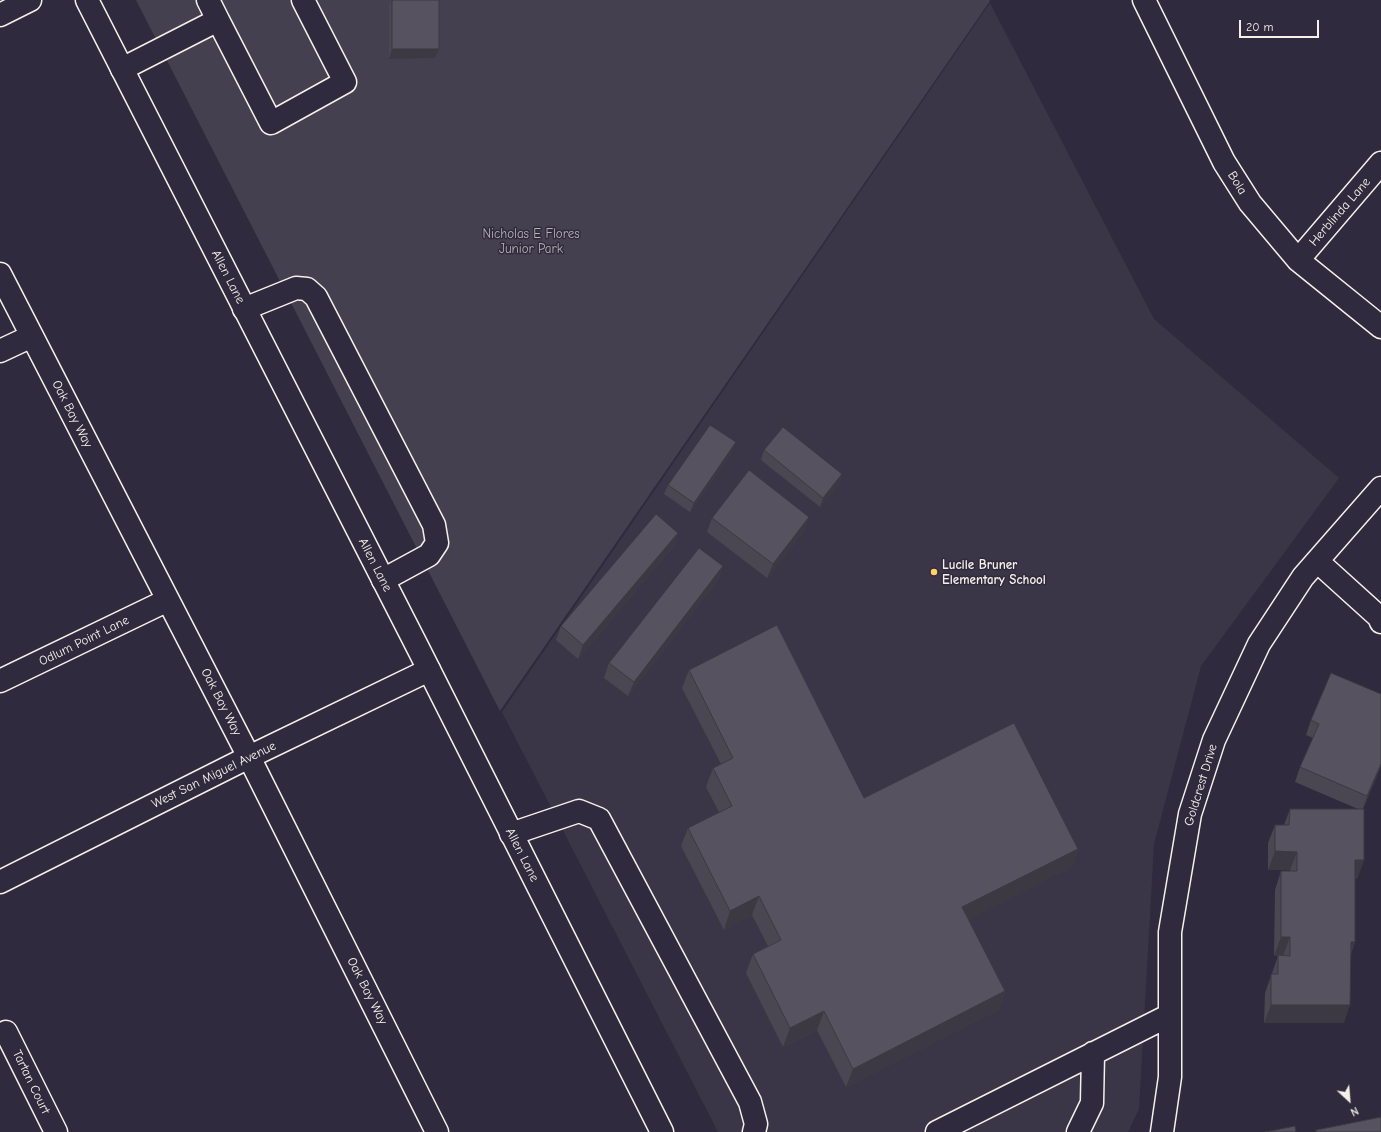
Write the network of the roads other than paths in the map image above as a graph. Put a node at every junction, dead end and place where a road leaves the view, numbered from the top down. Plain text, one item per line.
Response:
1 (30, 0) edge
2 (87, 0) edge
3 (208, 0) edge
4 (303, 0) edge
5 (1144, 0) edge
6 (0, 15) edge
7 (218, 20) junction
8 (122, 69) junction
9 (1381, 163) edge
10 (1298, 260) junction
11 (0, 274) edge
12 (244, 309) junction
13 (1381, 327) edge
14 (32, 336) junction
15 (0, 351) edge
16 (1381, 488) edge
17 (1317, 560) junction
18 (383, 580) junction
19 (168, 600) junction
20 (1381, 622) edge
21 (429, 670) junction
22 (0, 681) edge
23 (249, 757) junction
24 (511, 834) junction
25 (0, 882) edge
26 (1170, 1015) junction
27 (6, 1032) dead end
28 (1093, 1053) junction
29 (755, 1128) edge
30 (431, 1130) edge
31 (56, 1132) edge
32 (662, 1132) edge
33 (937, 1132) edge
34 (1078, 1132) edge
35 (1162, 1132) edge

1 - 6 street
2 - 8 street, Allen Lane
3 - 7 street
4 - 7 street
5 - 10 street, Bola
7 - 8 street
8 - 12 street, Allen Lane
9 - 10 street, Herblinda Lane
10 - 13 street, Bola
11 - 14 street, Oak Bay Way
12 - 18 street, Allen Lane
12 - 18 street
14 - 15 street
14 - 19 street, Oak Bay Way
16 - 17 street, Goldcrest Drive
17 - 20 street
17 - 26 street, Goldcrest Drive
18 - 21 street, Allen Lane
19 - 22 street, Odlum Point Lane
19 - 23 street, Oak Bay Way
21 - 23 street, West San Miguel Avenue
21 - 24 street, Allen Lane
23 - 25 street, West San Miguel Avenue
23 - 30 street, Oak Bay Way
24 - 29 street
24 - 32 street, Allen Lane
26 - 28 street
26 - 35 street, Goldcrest Drive
27 - 31 street, Tartan Court
28 - 33 street
28 - 34 street

